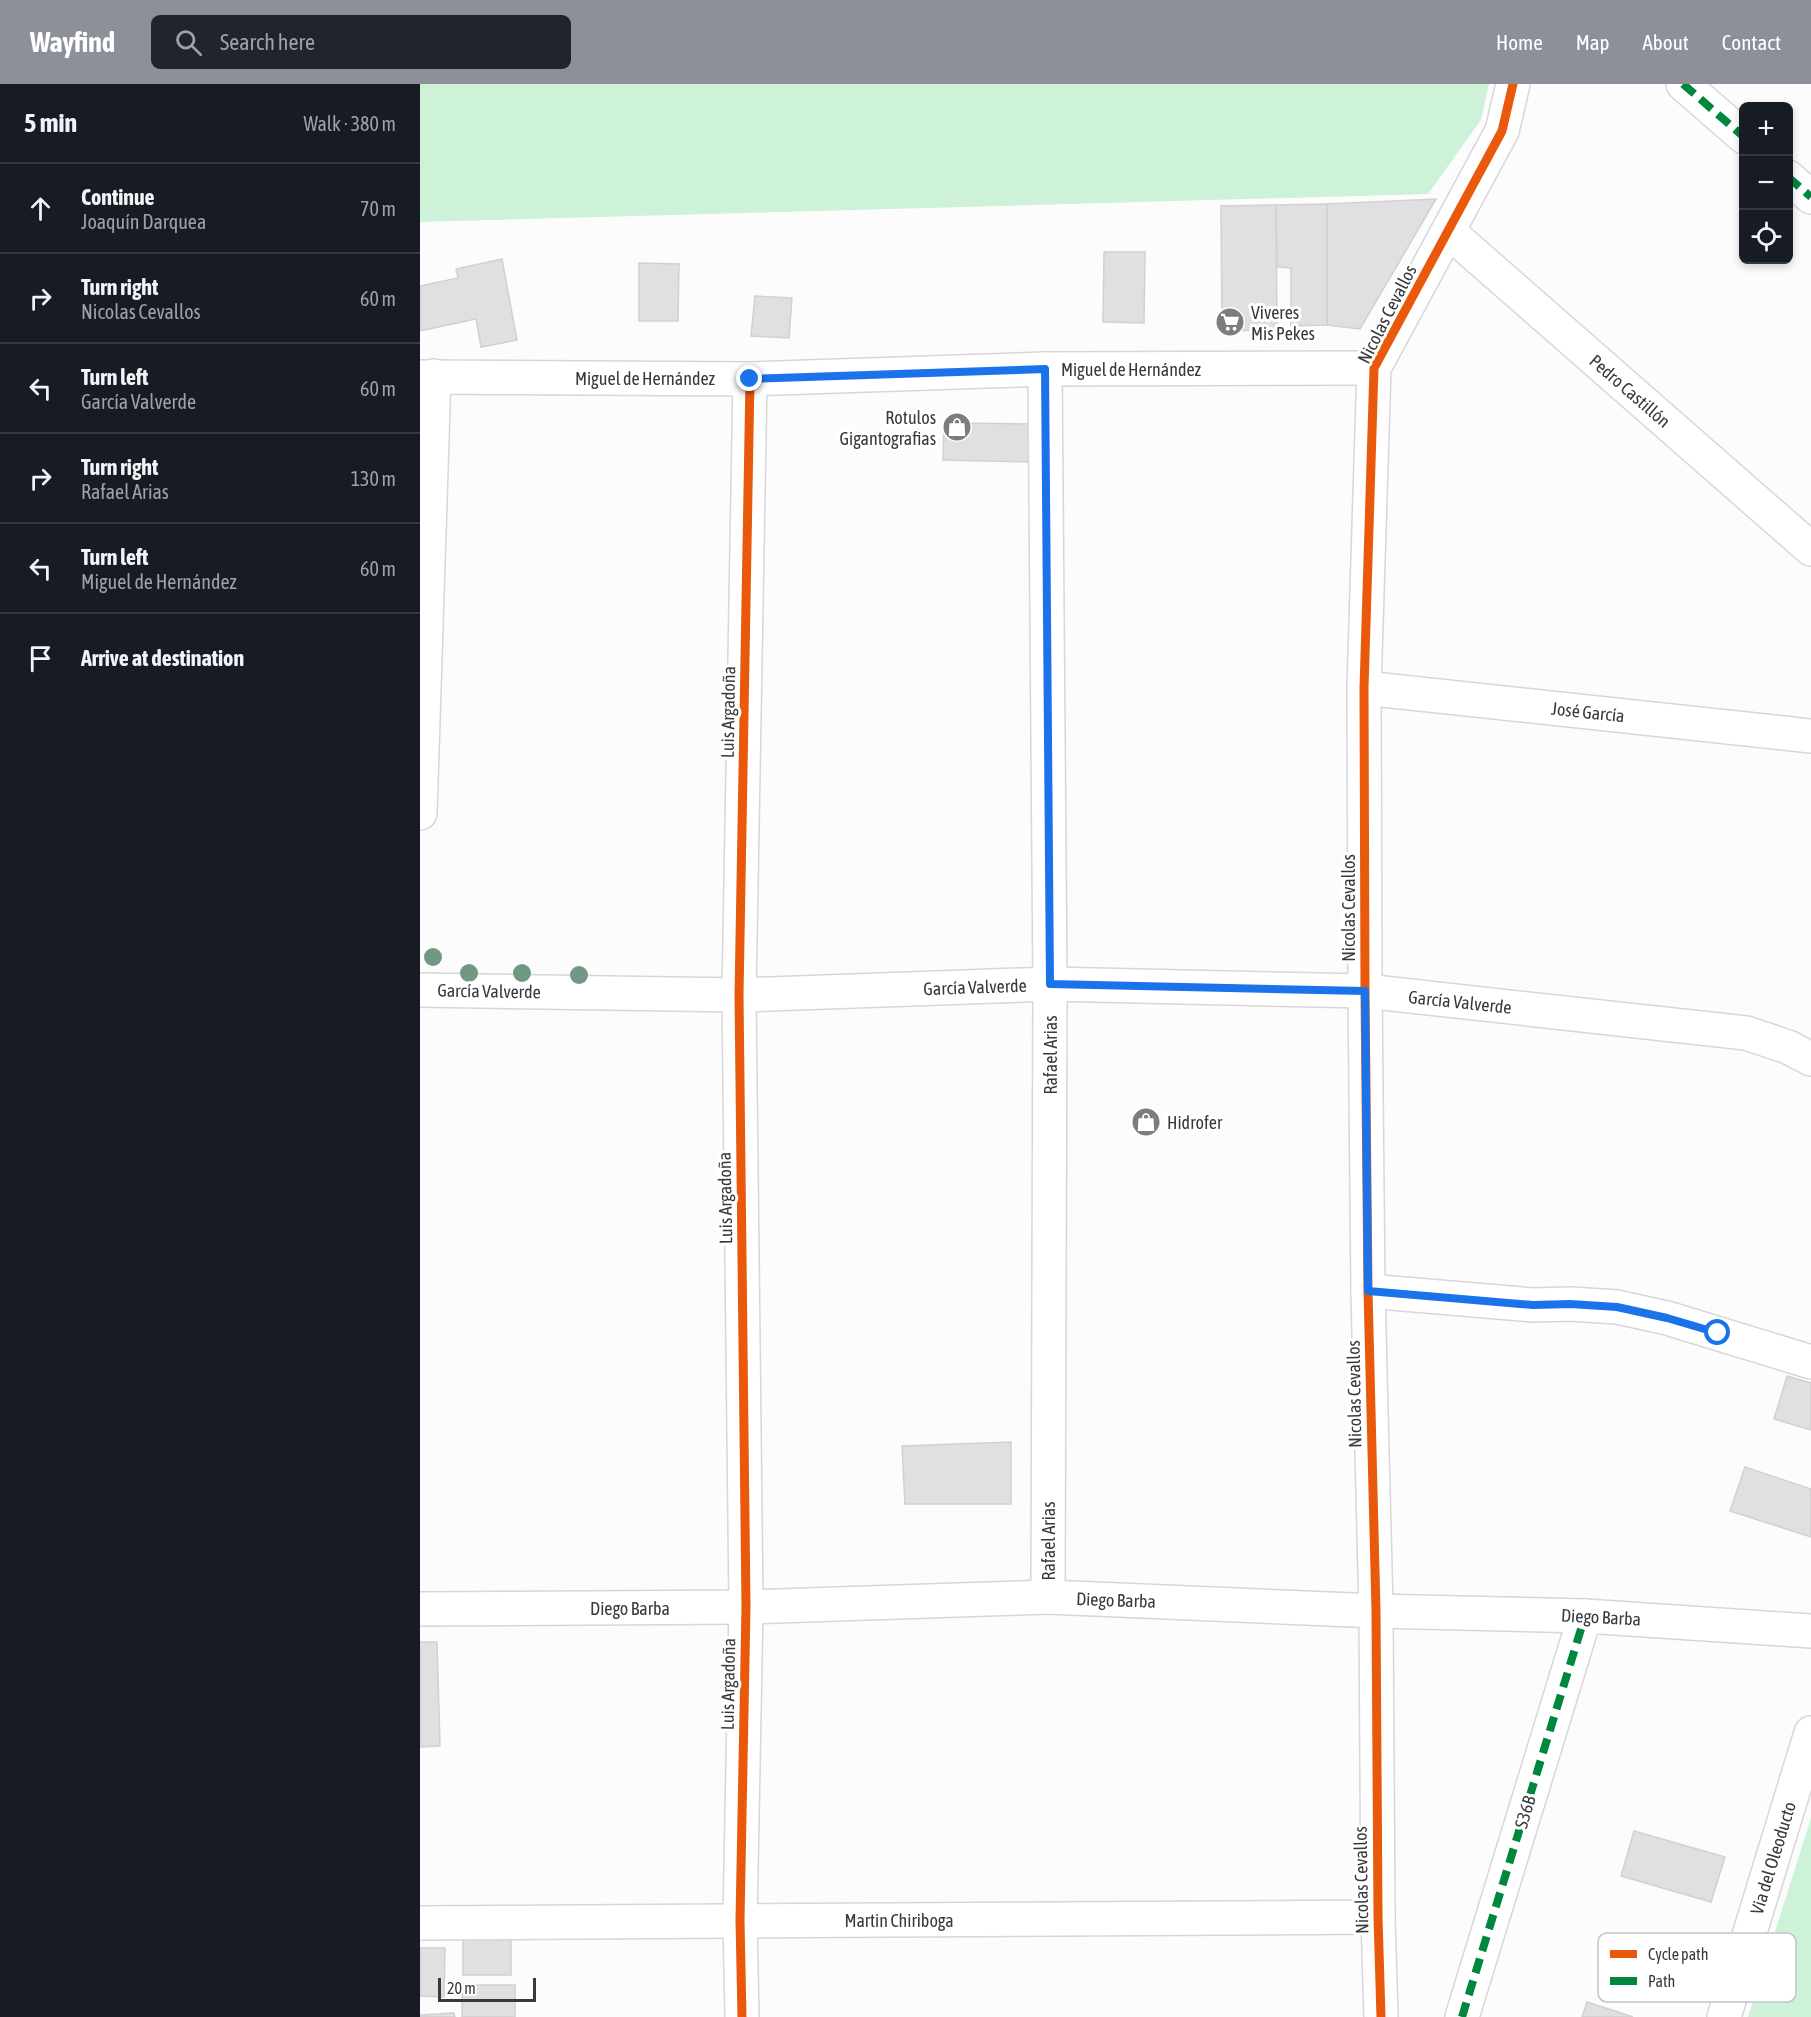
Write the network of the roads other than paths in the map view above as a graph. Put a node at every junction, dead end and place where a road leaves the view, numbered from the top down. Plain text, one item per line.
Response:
1 (1513, 84) edge
2 (1683, 84) edge
3 (1739, 133) edge
4 (1793, 181) edge
5 (1811, 197) edge
6 (1449, 232) junction
7 (1374, 368) junction
8 (1045, 369) junction
9 (427, 376) edge
10 (750, 379) junction
11 (1811, 549) edge
12 (1364, 688) junction
13 (1811, 736) edge
14 (420, 813) edge
15 (1050, 984) junction
16 (420, 990) edge
17 (1365, 991) junction
18 (739, 995) junction
19 (1811, 1059) edge
20 (1368, 1291) junction
21 (1811, 1362) edge
22 (1048, 1597) junction
23 (746, 1607) junction
24 (420, 1609) edge
25 (1376, 1611) junction
26 (1586, 1616) junction
27 (1811, 1630) edge
28 (1811, 1733) edge
29 (1378, 1917) junction
30 (740, 1920) junction
31 (420, 1923) edge
32 (1750, 1933) edge
33 (1729, 2002) edge
34 (1463, 2013) edge
35 (742, 2017) edge
36 (1381, 2017) edge
37 (1724, 2017) edge

1 - 6 street, Nicolas Cevallos
2 - 3 street
4 - 5 street
6 - 7 street, Nicolas Cevallos
6 - 11 street, Pedro Castillón
7 - 8 street, Miguel de Hernández
7 - 12 street, Nicolas Cevallos
8 - 10 street, Miguel de Hernández
8 - 15 street, Rafael Arias
9 - 10 street, Miguel de Hernández
9 - 14 street
10 - 18 street, Luis Argadoña
12 - 13 street, José García
12 - 17 street, Nicolas Cevallos
15 - 17 street, García Valverde
15 - 18 street, García Valverde
15 - 22 street, Rafael Arias
16 - 18 street, García Valverde
17 - 19 street, García Valverde
17 - 20 street, Nicolas Cevallos
18 - 23 street, Luis Argadoña
20 - 21 street
20 - 25 street, Nicolas Cevallos
22 - 23 street, Diego Barba
22 - 25 street, Diego Barba
23 - 24 street, Diego Barba
23 - 30 street, Luis Argadoña
25 - 26 street, Diego Barba
25 - 29 street, Nicolas Cevallos
26 - 27 street, Diego Barba
26 - 34 street, S36B
28 - 32 street, Via del Oleoducto
29 - 30 street, Martin Chiriboga
29 - 36 street, Nicolas Cevallos
30 - 31 street, Martin Chiriboga
30 - 35 street, Luis Argadoña
33 - 37 street, Via del Oleoducto

